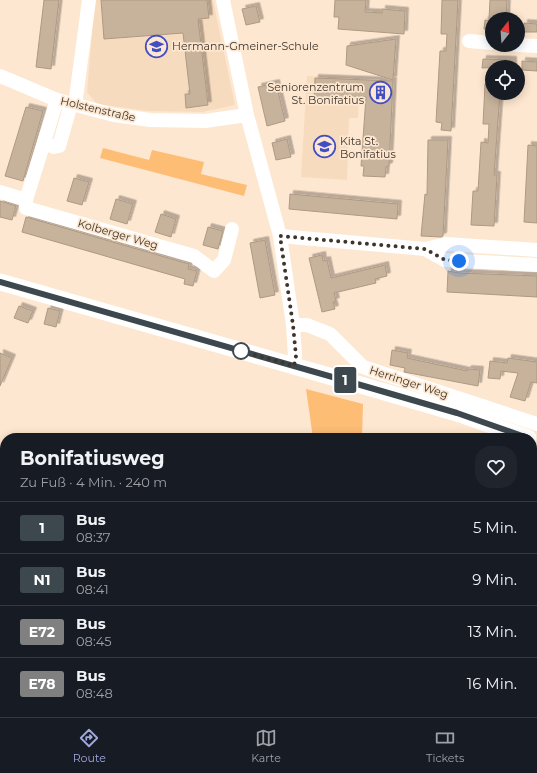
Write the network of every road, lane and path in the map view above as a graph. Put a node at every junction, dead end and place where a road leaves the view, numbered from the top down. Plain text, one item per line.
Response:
1 (89, 0) edge
2 (223, 0) edge
3 (469, 41) dead end
4 (485, 42) edge
5 (525, 45) edge
6 (537, 46) edge
7 (0, 76) edge
8 (57, 100) junction
9 (73, 104) junction
10 (247, 115) junction
11 (44, 143) junction
12 (0, 192) edge
13 (26, 200) junction
14 (232, 229) dead end
15 (280, 236) junction
16 (425, 249) junction
17 (537, 250) edge
18 (537, 265) edge
19 (0, 282) edge
20 (293, 325) junction
21 (294, 366) junction
22 (537, 424) edge
23 (514, 433) edge

1 - 9 street
2 - 10 street
3 - 4 street
5 - 6 street
7 - 8 street, Holstenstraße
8 - 9 street, Holstenstraße
8 - 11 street
9 - 10 street, Holstenstraße
9 - 11 street
10 - 15 street
11 - 13 street
12 - 13 street, Kolberger Weg
13 - 14 street, Kolberger Weg
15 - 16 street
15 - 20 street
16 - 17 street
16 - 18 street
19 - 21 main road, Herringer Weg
20 - 21 street
20 - 22 street, Herringer Weg
21 - 23 main road, Herringer Weg

